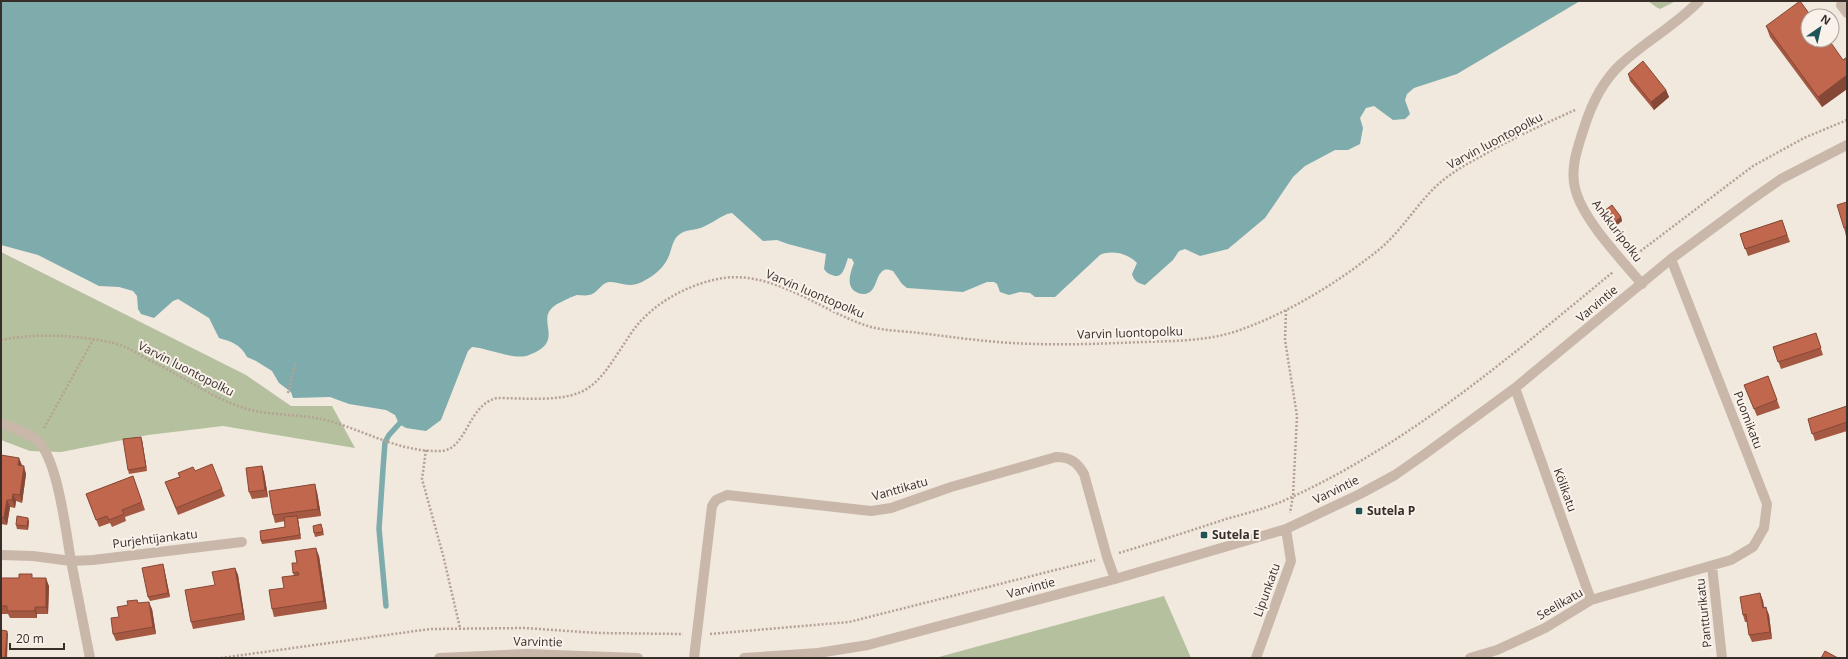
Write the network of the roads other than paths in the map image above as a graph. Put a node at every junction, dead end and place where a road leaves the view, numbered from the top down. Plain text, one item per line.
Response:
1 (1699, 1) edge
2 (1847, 145) edge
3 (1671, 259) junction
4 (1642, 284) junction
5 (1515, 388) junction
6 (1, 422) edge
7 (1286, 529) junction
8 (242, 542) dead end
9 (1, 555) edge
10 (71, 561) junction
11 (1712, 566) junction
12 (1115, 579) junction
13 (1591, 600) junction
14 (90, 658) edge
15 (439, 658) edge
16 (638, 658) edge
17 (694, 658) edge
18 (744, 658) edge
19 (1256, 658) edge
20 (1470, 658) edge
21 (1722, 658) edge

1 - 4 street, Ankkuripolku
2 - 3 street, Varvintie
3 - 4 street, Varvintie
3 - 11 street, Puomikatu
4 - 5 street, Varvintie
5 - 7 street, Varvintie
5 - 13 street, Kölikatu
6 - 10 street
7 - 12 street, Varvintie
7 - 19 street, Lipunkatu
8 - 10 street, Purjehtijankatu
9 - 10 street, Purjehtijankatu
10 - 14 street
11 - 13 street, Seelikatu
11 - 21 street, Pantturikatu
12 - 17 street, Vanttikatu
12 - 18 street, Varvintie
13 - 20 street, Seelikatu
15 - 16 street, Varvintie

